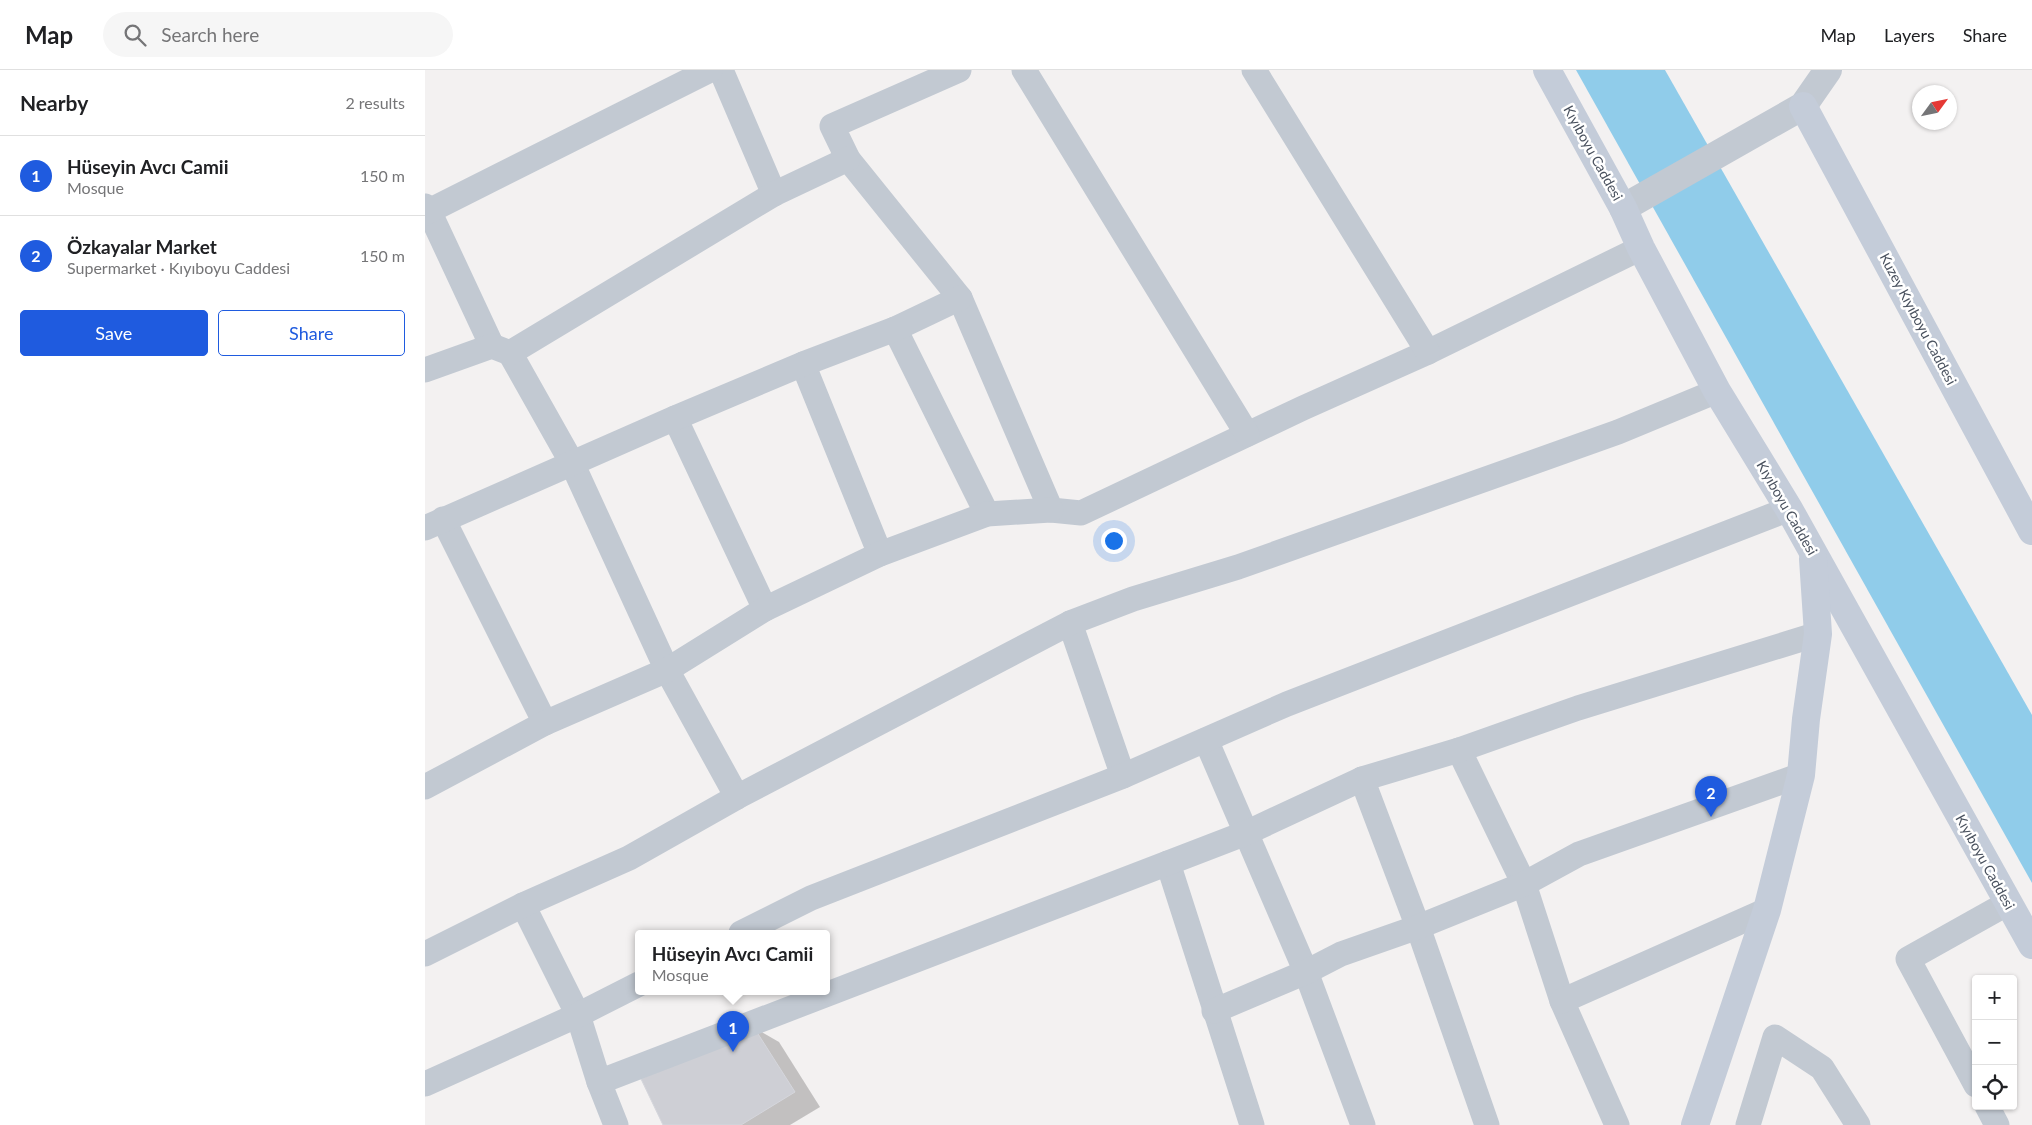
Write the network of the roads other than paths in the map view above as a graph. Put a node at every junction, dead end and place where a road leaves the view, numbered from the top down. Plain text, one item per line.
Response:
1 (710, 70) edge
2 (721, 70) edge
3 (959, 70) edge
4 (1024, 70) edge
5 (1254, 70) edge
6 (1547, 70) edge
7 (1828, 70) edge
8 (1803, 106) junction
9 (848, 159) junction
10 (774, 194) junction
11 (1630, 205) junction
12 (427, 210) edge
13 (1641, 248) junction
14 (960, 298) junction
15 (895, 330) junction
16 (501, 350) junction
17 (1428, 352) junction
18 (803, 364) junction
19 (425, 370) edge
20 (1717, 390) junction
21 (675, 418) junction
22 (1247, 434) junction
23 (573, 463) junction
24 (1789, 509) junction
25 (1051, 510) junction
26 (987, 514) junction
27 (434, 524) edge
28 (2032, 531) edge
29 (1812, 550) junction
30 (880, 554) junction
31 (765, 609) junction
32 (1070, 623) junction
33 (1818, 634) junction
34 (667, 670) junction
35 (545, 723) junction
36 (1206, 740) junction
37 (1459, 750) junction
38 (1801, 775) junction
39 (1123, 776) junction
40 (1362, 779) junction
41 (425, 787) edge
42 (737, 797) junction
43 (1246, 833) junction
44 (1168, 863) junction
45 (1524, 884) junction
46 (2008, 903) junction
47 (523, 905) junction
48 (1767, 910) junction
49 (1418, 927) junction
50 (747, 930) edge
51 (2032, 945) edge
52 (425, 954) edge
53 (1306, 972) junction
54 (635, 986) edge
55 (830, 993) edge
56 (825, 995) edge
57 (1562, 1001) junction
58 (1214, 1011) junction
59 (578, 1015) junction
60 (1972, 1077) edge
61 (599, 1082) junction
62 (425, 1084) edge
63 (1989, 1110) edge
64 (616, 1125) edge
65 (1252, 1125) edge
66 (1363, 1125) edge
67 (1487, 1125) edge
68 (1617, 1125) edge
69 (1695, 1125) edge
70 (1747, 1125) edge
71 (1858, 1125) edge
72 (1997, 1125) edge

1 - 12 street
2 - 10 street
3 - 9 street
4 - 22 street
5 - 17 street
6 - 11 main road, Kıyıboyu Caddesi
7 - 8 street
8 - 11 street
8 - 28 main road, Kuzey Kıyıboyu Caddesi
9 - 10 street
9 - 14 street
10 - 16 street
11 - 13 main road, Kıyıboyu Caddesi
12 - 16 street
13 - 17 street
13 - 20 main road, Kıyıboyu Caddesi
14 - 15 street
14 - 25 street
15 - 18 street
15 - 26 street
16 - 19 street
16 - 23 street
17 - 22 street
18 - 21 street
18 - 30 street
20 - 24 main road, Kıyıboyu Caddesi
20 - 32 street
21 - 23 street
21 - 31 street
22 - 25 street
23 - 27 street
23 - 34 street
24 - 29 main road, Kıyıboyu Caddesi
24 - 36 street
25 - 26 street
26 - 30 street
27 - 35 street
29 - 33 main road
29 - 46 main road, Kıyıboyu Caddesi
30 - 31 street
31 - 34 street
32 - 39 street
32 - 42 street
33 - 37 street
33 - 38 main road
34 - 35 street
34 - 42 street
35 - 41 street
36 - 39 street
36 - 43 street
37 - 40 street
37 - 45 street
38 - 45 street
38 - 48 main road
39 - 50 street
40 - 43 street
40 - 49 street
42 - 47 street
43 - 44 street
43 - 53 street
44 - 55 street
44 - 58 street
45 - 49 street
45 - 57 street
46 - 51 main road, Kıyıboyu Caddesi
46 - 60 street
47 - 52 street
47 - 59 street
48 - 57 street
48 - 69 main road
49 - 53 street
49 - 67 street
53 - 58 street
53 - 66 street
54 - 59 street
56 - 61 street
57 - 68 street
58 - 65 street
59 - 61 street
59 - 62 street
61 - 64 street
63 - 72 street
70 - 71 street

